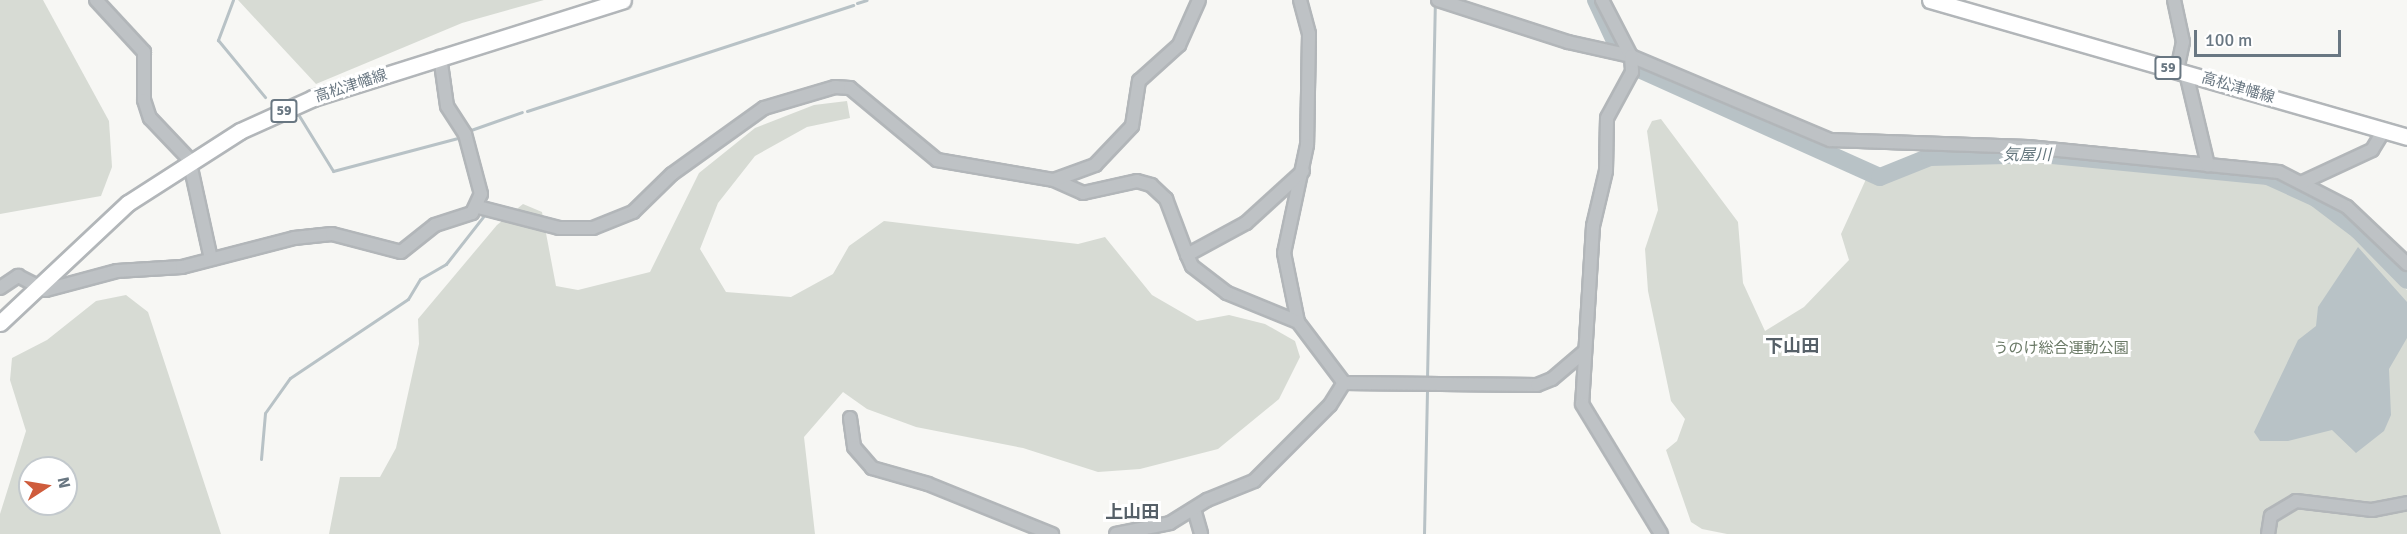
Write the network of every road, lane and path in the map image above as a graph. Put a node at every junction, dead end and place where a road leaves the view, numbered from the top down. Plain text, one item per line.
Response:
1 (96, 0) edge
2 (623, 0) edge
3 (1199, 0) edge
4 (1300, 0) edge
5 (1438, 0) edge
6 (1602, 0) edge
7 (1930, 0) edge
8 (2174, 0) edge
9 (440, 56) junction
10 (1631, 56) junction
11 (2182, 72) junction
12 (2384, 130) junction
13 (2407, 137) edge
14 (189, 159) junction
15 (2208, 165) junction
16 (1303, 171) junction
17 (1054, 180) junction
18 (2303, 182) junction
19 (478, 207) junction
20 (1187, 255) junction
21 (211, 259) junction
22 (2407, 264) edge
23 (37, 285) junction
24 (0, 288) edge
25 (1298, 322) junction
26 (0, 323) edge
27 (1585, 351) junction
28 (1344, 383) junction
29 (850, 418) dead end
30 (2407, 503) edge
31 (1194, 509) junction
32 (1052, 534) edge
33 (1116, 534) edge
34 (1201, 534) edge
35 (1661, 534) edge
36 (2268, 534) edge

1 - 14 street
2 - 9 main road, 高松津幡線 / 59
3 - 17 street
4 - 16 street
5 - 10 street
6 - 10 street
7 - 11 main road, 高松津幡線 / 59
8 - 11 street
9 - 14 main road, 高松津幡線 / 59
9 - 19 street
10 - 15 street
10 - 27 street
11 - 12 main road, 高松津幡線 / 59
11 - 15 street
12 - 13 main road, 高松津幡線 / 59
12 - 18 street
14 - 21 street
14 - 23 main road, 高松津幡線 / 59
15 - 18 street
16 - 20 street
16 - 25 street
17 - 19 street
17 - 20 street
18 - 22 street
19 - 21 street
20 - 25 street
21 - 23 street
23 - 24 street
23 - 26 main road, 高松津幡線 / 59
25 - 28 street
27 - 28 street
27 - 35 street
28 - 31 street
29 - 32 street
30 - 36 street
31 - 33 street
31 - 34 street

